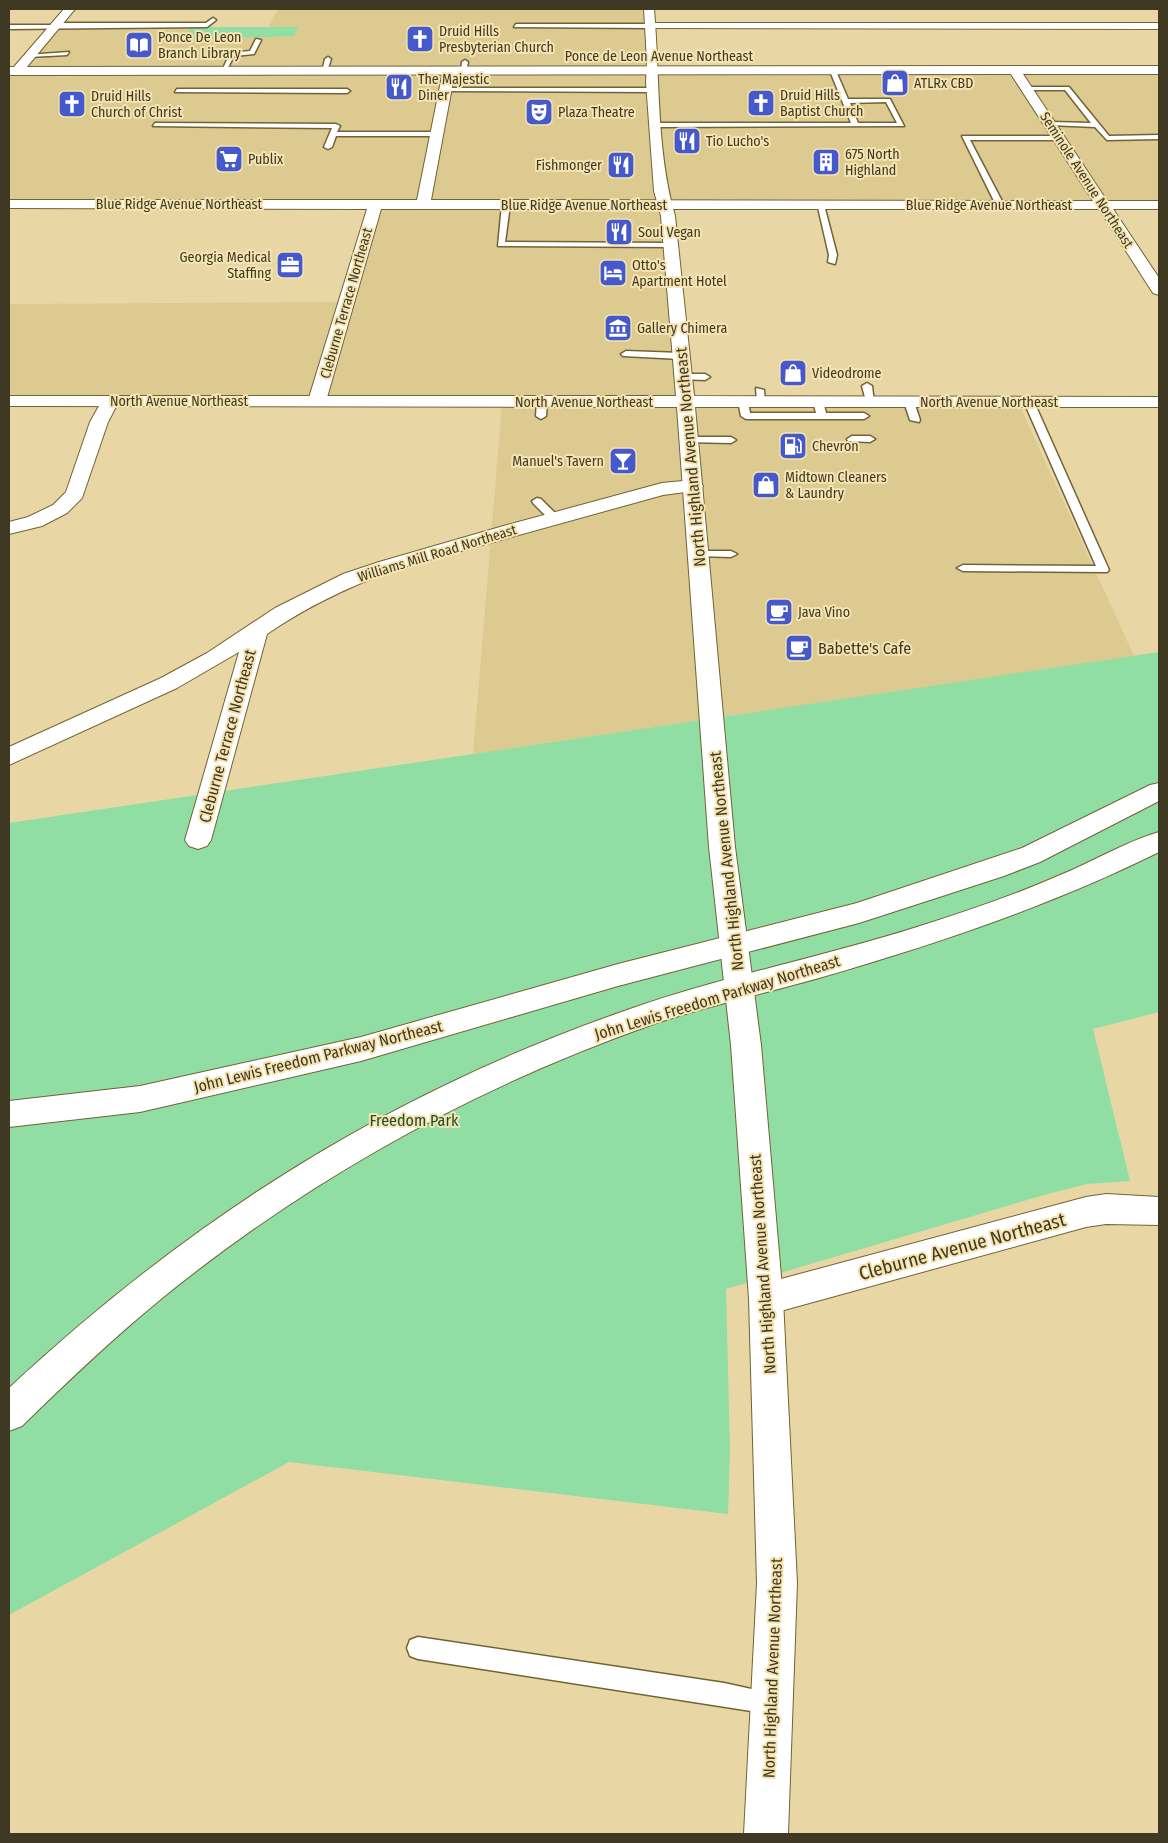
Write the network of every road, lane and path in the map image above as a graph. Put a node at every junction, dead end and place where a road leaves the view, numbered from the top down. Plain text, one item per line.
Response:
1 (70, 9) edge
2 (649, 9) edge
3 (213, 20) dead end
4 (516, 26) dead end
5 (650, 26) junction
6 (1159, 26) edge
7 (9, 27) edge
8 (54, 28) junction
9 (84, 32) dead end
10 (258, 40) dead end
11 (67, 53) dead end
12 (29, 55) junction
13 (328, 59) dead end
14 (1159, 70) edge
15 (13, 71) edge
16 (449, 71) junction
17 (653, 71) junction
18 (833, 71) junction
19 (1015, 71) junction
20 (223, 72) junction
21 (324, 72) junction
22 (1027, 88) junction
23 (178, 90) dead end
24 (446, 90) junction
25 (653, 90) junction
26 (347, 91) dead end
27 (845, 101) junction
28 (855, 124) junction
29 (1051, 124) junction
30 (156, 125) dead end
31 (656, 125) junction
32 (1095, 125) junction
33 (333, 134) junction
34 (437, 134) junction
35 (1159, 137) edge
36 (1060, 138) junction
37 (328, 147) dead end
38 (9, 204) edge
39 (375, 205) junction
40 (423, 205) junction
41 (506, 205) junction
42 (820, 205) junction
43 (1000, 205) junction
44 (1104, 205) junction
45 (1159, 205) edge
46 (665, 206) junction
47 (671, 245) junction
48 (832, 262) dead end
49 (1159, 290) edge
50 (626, 354) dead end
51 (681, 356) junction
52 (683, 377) junction
53 (705, 377) dead end
54 (9, 401) edge
55 (110, 401) junction
56 (317, 401) junction
57 (685, 402) junction
58 (909, 402) junction
59 (1028, 402) junction
60 (1159, 402) edge
61 (820, 408) junction
62 (745, 412) junction
63 (915, 420) dead end
64 (852, 439) dead end
65 (870, 439) dead end
66 (689, 440) junction
67 (731, 440) dead end
68 (693, 486) junction
69 (537, 501) dead end
70 (554, 518) junction
71 (9, 528) edge
72 (699, 554) junction
73 (731, 554) dead end
74 (963, 568) dead end
75 (256, 632) junction
76 (9, 757) edge
77 (1159, 791) edge
78 (198, 840) dead end
79 (1159, 841) edge
80 (733, 944) junction
81 (739, 989) junction
82 (9, 1114) edge
83 (1159, 1211) edge
84 (766, 1298) junction
85 (9, 1413) edge
86 (418, 1648) dead end
87 (772, 1704) junction
88 (766, 1834) edge

1 - 8 main road
2 - 5 main road, North Highland Avenue Northeast
3 - 8 lane
4 - 5 lane
5 - 6 main road
5 - 17 main road, North Highland Avenue Northeast
7 - 8 lane
8 - 9 lane
8 - 12 main road
10 - 20 lane
11 - 12 lane
12 - 15 main road
13 - 21 lane
14 - 19 main road, Ponce de Leon Avenue Northeast
15 - 20 main road, Ponce de Leon Avenue Northeast
16 - 17 main road, Ponce de Leon Avenue Northeast
16 - 21 main road, Ponce de Leon Avenue Northeast
16 - 24 main road
17 - 18 main road, Ponce de Leon Avenue Northeast
17 - 25 main road, North Highland Avenue Northeast
18 - 19 main road, Ponce de Leon Avenue Northeast
18 - 27 lane
19 - 22 main road, Seminole Avenue Northeast
20 - 21 main road, Ponce de Leon Avenue Northeast
22 - 29 main road, Seminole Avenue Northeast
22 - 32 lane
23 - 26 lane
24 - 25 lane
24 - 34 main road
25 - 31 main road, North Highland Avenue Northeast
27 - 28 lane
27 - 28 lane
28 - 31 lane
29 - 32 lane
29 - 36 main road, Seminole Avenue Northeast
30 - 33 lane
31 - 46 main road, North Highland Avenue Northeast
32 - 35 lane
33 - 34 lane
33 - 37 lane
34 - 40 main road
36 - 43 lane
36 - 44 main road, Seminole Avenue Northeast
38 - 39 main road, Blue Ridge Avenue Northeast
39 - 40 main road, Blue Ridge Avenue Northeast
39 - 56 main road, Cleburne Terrace Northeast
40 - 41 main road, Blue Ridge Avenue Northeast
41 - 46 main road, Blue Ridge Avenue Northeast
41 - 47 lane
42 - 43 main road, Blue Ridge Avenue Northeast
42 - 46 main road, Blue Ridge Avenue Northeast
42 - 48 lane
43 - 44 main road, Blue Ridge Avenue Northeast
44 - 45 main road, Blue Ridge Avenue Northeast
44 - 49 main road, Seminole Avenue Northeast
46 - 47 main road, North Highland Avenue Northeast
47 - 51 main road, North Highland Avenue Northeast
50 - 51 lane
51 - 52 main road, North Highland Avenue Northeast
52 - 53 lane
52 - 57 main road, North Highland Avenue Northeast
54 - 55 main road, North Avenue Northeast
55 - 56 main road, North Avenue Northeast
55 - 71 main road
56 - 57 main road, North Avenue Northeast
57 - 62 main road, North Avenue Northeast
57 - 66 main road, North Highland Avenue Northeast
58 - 59 main road, North Avenue Northeast
58 - 61 main road, North Avenue Northeast
58 - 63 lane
59 - 60 main road, North Avenue Northeast
59 - 74 lane
61 - 62 lane
61 - 62 main road, North Avenue Northeast
64 - 65 lane
66 - 67 lane
66 - 68 main road, North Highland Avenue Northeast
68 - 70 main road, Williams Mill Road Northeast
68 - 72 main road, North Highland Avenue Northeast
69 - 70 lane
70 - 75 main road, Williams Mill Road Northeast
72 - 73 lane
72 - 80 main road, North Highland Avenue Northeast
75 - 76 main road, Williams Mill Road Northeast
75 - 78 main road, Cleburne Terrace Northeast
77 - 80 main road, John Lewis Freedom Parkway Northeast
79 - 81 main road, John Lewis Freedom Parkway Northeast
80 - 81 main road, North Highland Avenue Northeast
80 - 82 main road, John Lewis Freedom Parkway Northeast
81 - 84 main road, North Highland Avenue Northeast
81 - 85 main road, John Lewis Freedom Parkway Northeast
83 - 84 main road, Cleburne Avenue Northeast
84 - 87 main road, North Highland Avenue Northeast
86 - 87 lane
87 - 88 main road, North Highland Avenue Northeast

